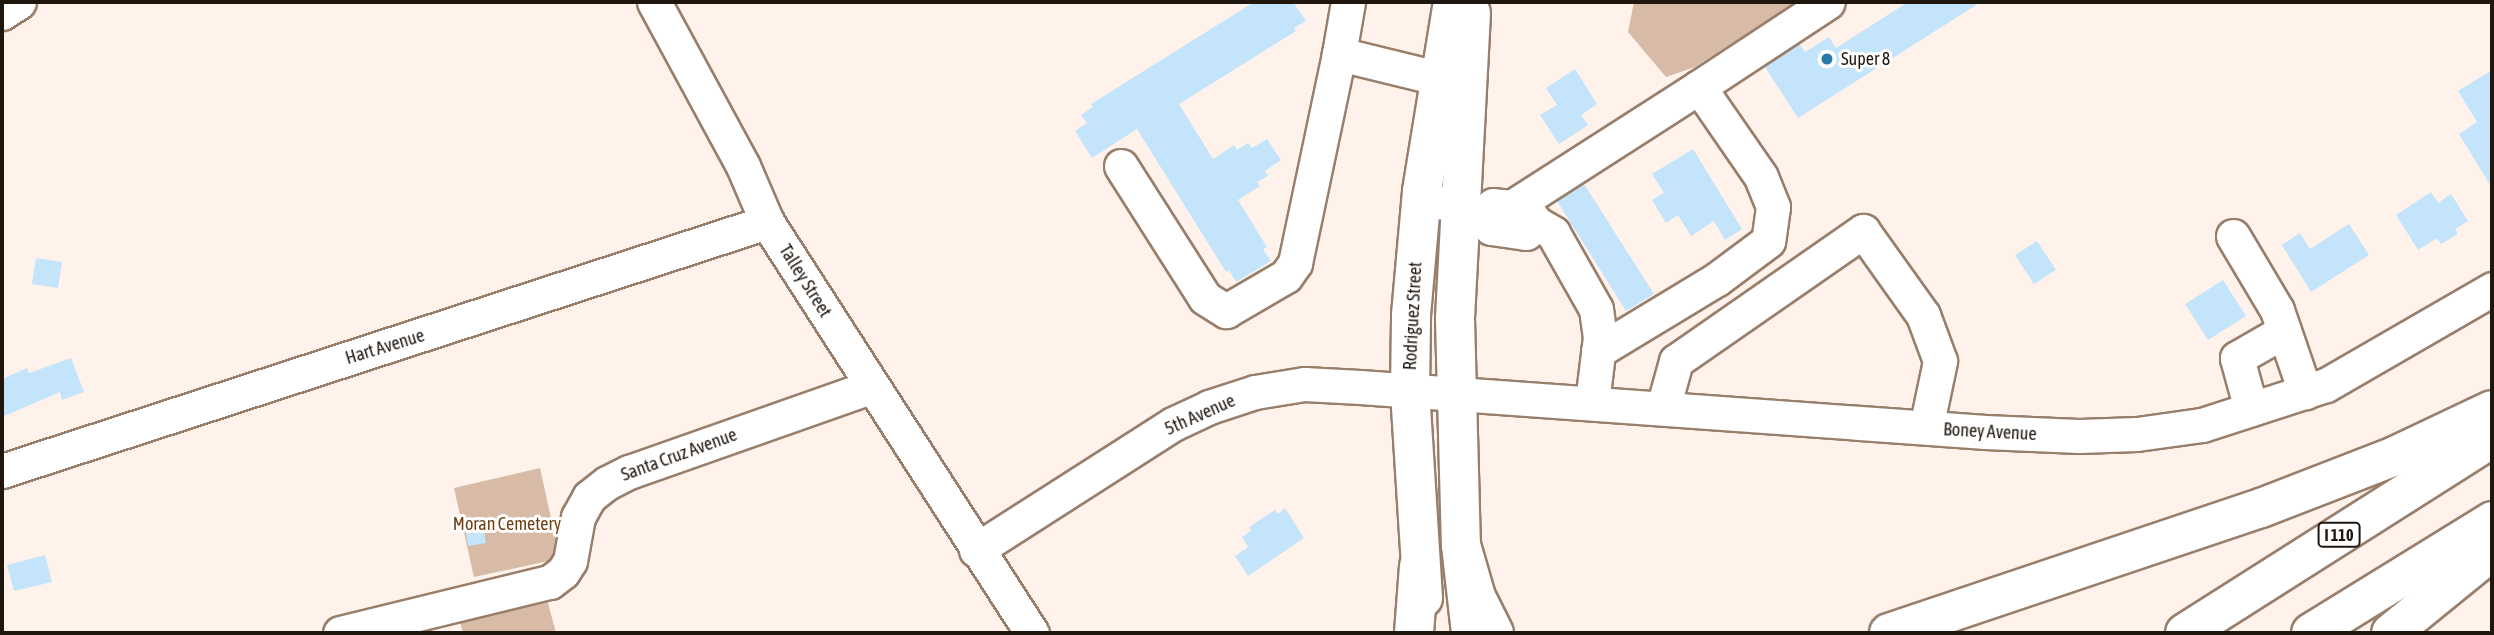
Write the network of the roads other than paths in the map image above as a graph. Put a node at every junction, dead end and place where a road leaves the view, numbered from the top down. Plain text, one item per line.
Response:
1 (19, 2) edge
2 (654, 2) edge
3 (1348, 2) edge
4 (1453, 2) edge
5 (1471, 2) edge
6 (1828, 2) edge
7 (2, 13) edge
8 (1339, 54) junction
9 (1454, 83) junction
10 (1699, 87) junction
11 (1121, 166) dead end
12 (1421, 200) junction
13 (1498, 212) junction
14 (767, 222) junction
15 (2233, 236) dead end
16 (2492, 289) edge
17 (2284, 331) junction
18 (1598, 351) junction
19 (871, 387) junction
20 (1410, 391) junction
21 (1457, 392) junction
22 (2305, 392) junction
23 (1592, 402) junction
24 (1663, 408) junction
25 (2251, 409) junction
26 (2492, 410) edge
27 (1926, 428) junction
28 (2492, 438) edge
29 (2, 471) edge
30 (2492, 521) edge
31 (1461, 545) junction
32 (976, 550) junction
33 (2492, 551) edge
34 (1419, 566) junction
35 (340, 633) edge
36 (1032, 633) edge
37 (1414, 633) edge
38 (1427, 633) edge
39 (1471, 633) edge
40 (1494, 633) edge
41 (1889, 633) edge
42 (2185, 633) edge
43 (2311, 633) edge
44 (2391, 633) edge

1 - 7 street
2 - 14 street, Talley Street
3 - 8 street
4 - 9 main road, Rodriguez Street
5 - 9 main road, Rodriguez Street
6 - 10 street
8 - 9 street
8 - 11 street
9 - 12 main road, Rodriguez Street
9 - 13 main road, Rodriguez Street
10 - 13 street
10 - 18 street
12 - 13 street
12 - 20 main road, Rodriguez Street
13 - 18 street
13 - 21 main road, Rodriguez Street
14 - 19 street, Talley Street
14 - 29 street, Hart Avenue
15 - 17 street
16 - 22 street, Boney Avenue
17 - 22 street
17 - 25 street
18 - 23 street
19 - 32 street, Talley Street
19 - 35 street, Santa Cruz Avenue
20 - 21 street, 5th Avenue
20 - 32 street, 5th Avenue
20 - 34 main road, Rodriguez Street
21 - 23 street, Boney Avenue
21 - 31 main road, Rodriguez Street
22 - 25 street, Boney Avenue
23 - 24 street, Boney Avenue
24 - 27 street, Boney Avenue
24 - 27 street
25 - 27 street, Boney Avenue
26 - 41 main road
28 - 42 main road, I 110
30 - 43 main road
31 - 39 main road, Rodriguez Street
31 - 40 main road
32 - 36 street
33 - 44 main road
34 - 37 main road
34 - 38 main road, Rodriguez Street

